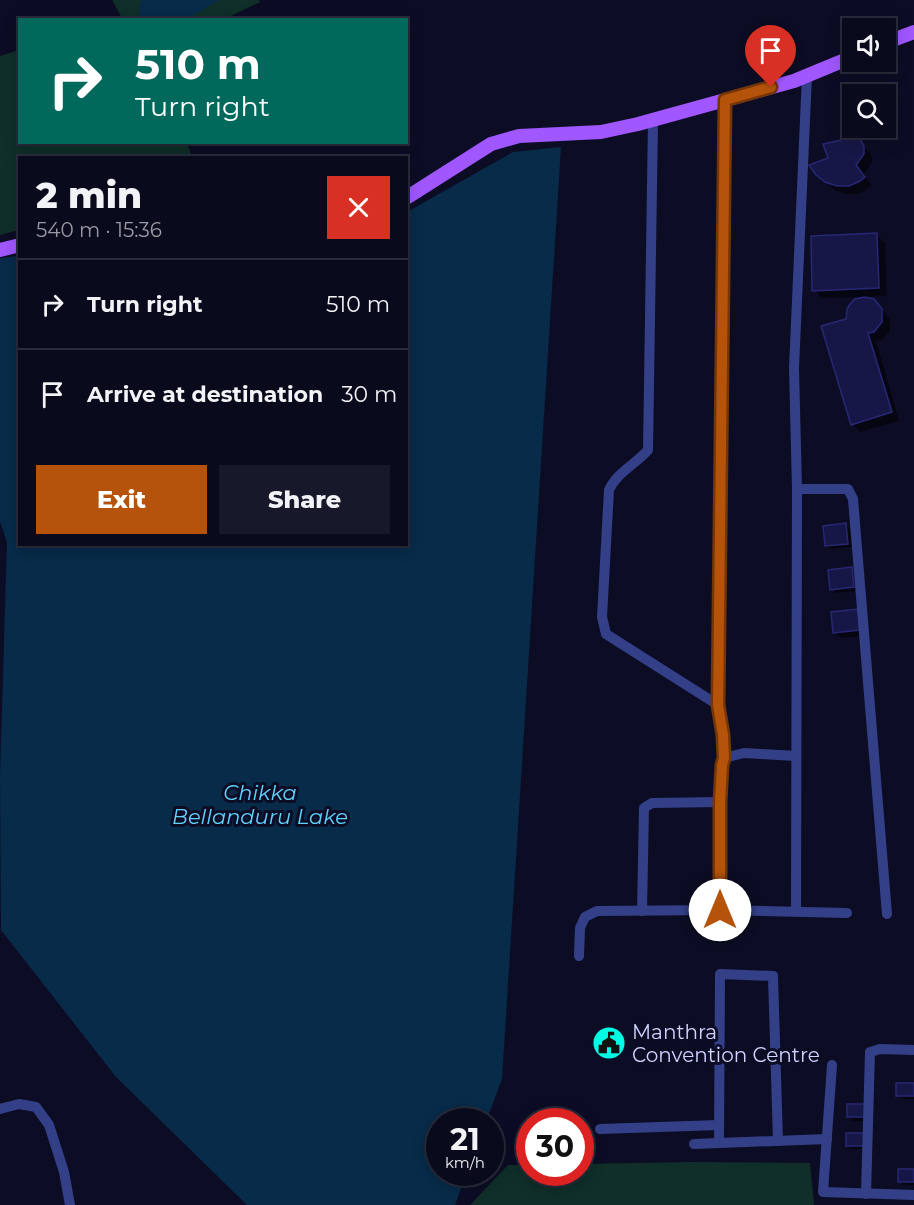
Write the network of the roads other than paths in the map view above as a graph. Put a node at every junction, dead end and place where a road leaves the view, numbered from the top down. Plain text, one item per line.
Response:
1 (914, 32) edge
2 (896, 39) edge
3 (842, 61) edge
4 (807, 75) junction
5 (725, 100) junction
6 (653, 120) junction
7 (408, 197) edge
8 (18, 246) edge
9 (0, 250) edge
10 (797, 489) junction
11 (718, 705) junction
12 (796, 756) junction
13 (724, 758) junction
14 (720, 802) junction
15 (642, 910) junction
16 (720, 910) junction
17 (796, 911) junction
18 (847, 913) dead end
19 (887, 914) dead end
20 (579, 956) dead end
21 (914, 1050) edge
22 (832, 1065) dead end
23 (0, 1109) edge
24 (719, 1125) junction
25 (600, 1129) dead end
26 (827, 1139) junction
27 (778, 1141) junction
28 (719, 1143) junction
29 (694, 1144) dead end
30 (866, 1194) junction
31 (914, 1195) edge
32 (70, 1205) edge

1 - 2 main road
3 - 4 main road
4 - 5 main road
4 - 10 street
5 - 6 main road
5 - 11 street
6 - 7 main road
6 - 11 street
8 - 9 main road
10 - 12 street
10 - 19 street
11 - 13 street
12 - 13 street
12 - 17 street
13 - 14 street
14 - 15 street
14 - 16 street
15 - 16 street
15 - 20 street
16 - 17 street
17 - 18 street
21 - 30 street
22 - 26 street
23 - 32 street
24 - 25 street
24 - 27 street
24 - 28 street
26 - 27 street
26 - 30 street
27 - 28 street
28 - 29 street
30 - 31 street

